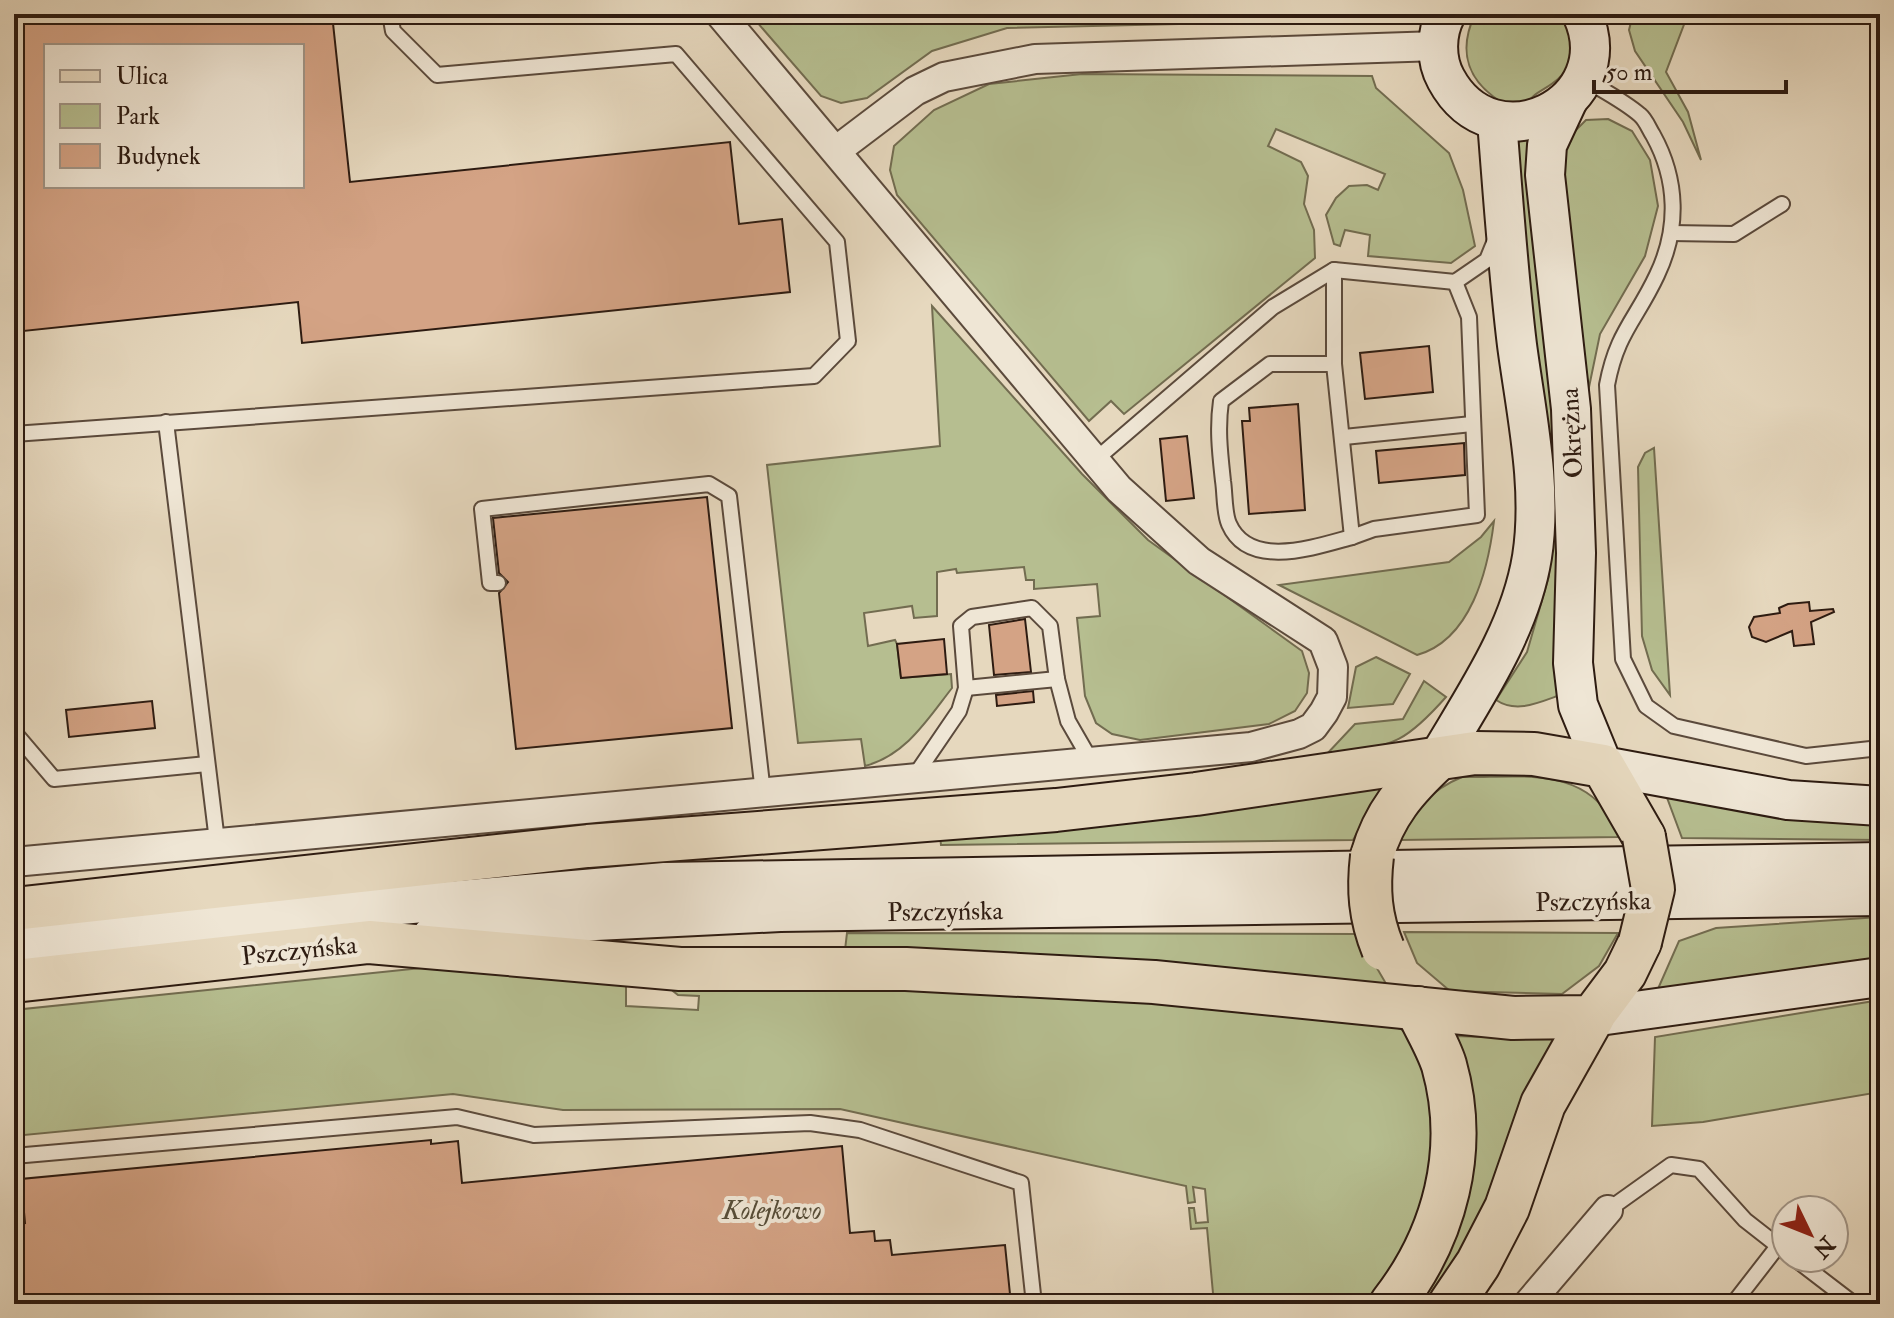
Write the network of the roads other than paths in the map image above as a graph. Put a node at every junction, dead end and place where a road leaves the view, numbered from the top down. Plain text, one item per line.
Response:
1 (390, 14) edge
2 (720, 14) edge
3 (1587, 17) edge
4 (1442, 30) edge
5 (1576, 89) junction
6 (1497, 121) junction
7 (837, 150) junction
8 (1782, 204) dead end
9 (1505, 216) junction
10 (1671, 233) junction
11 (1334, 270) junction
12 (1455, 282) junction
13 (1334, 364) junction
14 (166, 422) junction
15 (1472, 424) junction
16 (14, 434) edge
17 (1344, 437) junction
18 (1094, 461) junction
19 (1352, 537) junction
20 (498, 583) dead end
21 (1057, 679) junction
22 (966, 688) junction
23 (14, 732) edge
24 (1880, 748) edge
25 (1437, 760) junction
26 (1091, 761) junction
27 (207, 764) junction
28 (1603, 766) junction
29 (914, 777) junction
30 (763, 793) junction
31 (1880, 806) edge
32 (217, 841) junction
33 (14, 862) edge
34 (1880, 862) edge
35 (1880, 896) edge
36 (14, 909) edge
37 (369, 942) junction
38 (14, 947) edge
39 (1880, 977) edge
40 (14, 981) edge
41 (1418, 1009) junction
42 (1592, 1017) junction
43 (14, 1156) edge
44 (1608, 1210) joint
45 (1770, 1240) edge
46 (1770, 1262) edge
47 (1815, 1274) edge
48 (1034, 1304) edge
49 (1392, 1304) edge
50 (1451, 1304) edge
51 (1528, 1304) edge
52 (1733, 1304) edge
53 (1854, 1304) edge

1 - 14 lane
2 - 7 street
3 - 5 main road, Okrężna
4 - 6 main road
4 - 7 street
5 - 6 main road
5 - 10 lane
5 - 28 main road, Okrężna
6 - 9 main road, Okrężna
7 - 18 street
8 - 10 lane
9 - 12 lane
9 - 25 main road, Okrężna
10 - 24 lane
11 - 12 lane
11 - 13 lane
11 - 18 lane
12 - 15 lane
13 - 17 lane
13 - 19 lane
14 - 16 lane
14 - 27 lane
15 - 17 lane
15 - 19 lane
17 - 19 lane
18 - 26 street
20 - 30 lane
21 - 22 lane
21 - 22 lane
21 - 26 lane
22 - 29 lane
23 - 27 lane
25 - 28 main road
25 - 36 main road
25 - 41 main road, bridge
26 - 29 street
27 - 32 lane
28 - 31 main road
28 - 42 main road, bridge
29 - 30 street
30 - 32 street
32 - 33 street
34 - 38 main road, Pszczyńska
35 - 37 main road, Pszczyńska
37 - 40 main road, Pszczyńska
37 - 41 main road
39 - 42 main road
41 - 42 main road
41 - 49 highway
42 - 50 highway
43 - 48 lane
44 - 45 lane
44 - 51 street
46 - 52 lane
47 - 53 lane

